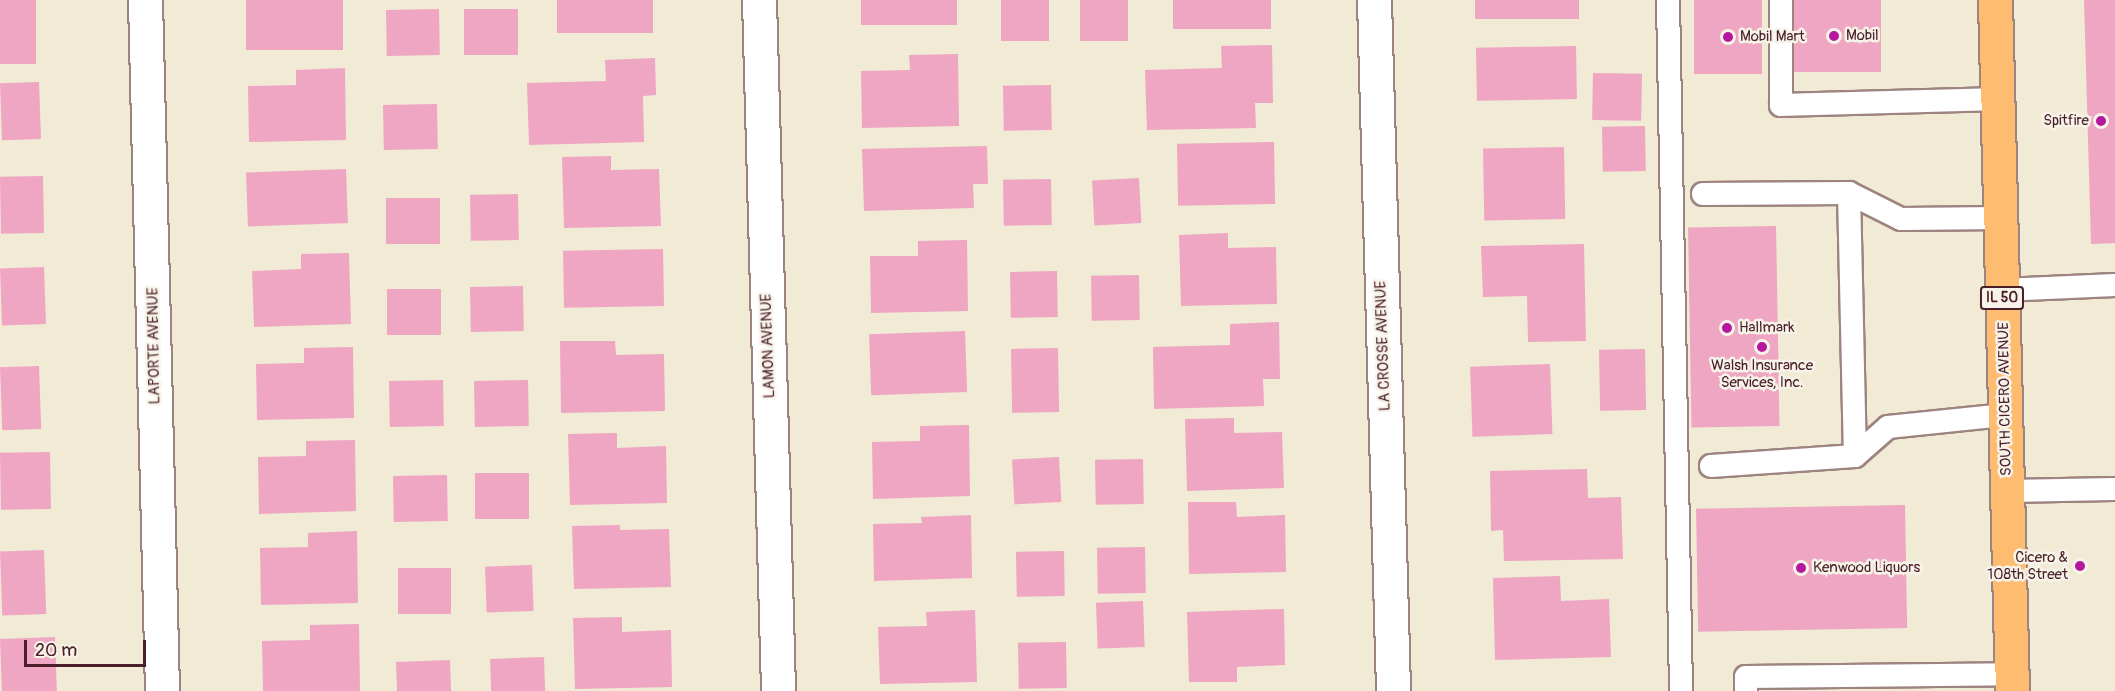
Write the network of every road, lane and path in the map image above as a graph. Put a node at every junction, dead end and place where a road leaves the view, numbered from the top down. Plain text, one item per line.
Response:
1 (145, 0) edge
2 (759, 0) edge
3 (1374, 0) edge
4 (1668, 0) edge
5 (1782, 0) edge
6 (1995, 0) edge
7 (1998, 99) junction
8 (1849, 193) junction
9 (1703, 194) dead end
10 (2001, 218) junction
11 (2115, 285) edge
12 (2002, 290) junction
13 (2005, 415) junction
14 (1855, 456) junction
15 (1711, 466) dead end
16 (2115, 489) edge
17 (2007, 491) junction
18 (2012, 682) edge
19 (1859, 683) edge
20 (162, 691) edge
21 (778, 691) edge
22 (1393, 691) edge
23 (1681, 691) edge
24 (1746, 691) edge

1 - 20 street, LAPORTE AVENUE
2 - 21 street, LAMON AVENUE
3 - 22 street, LA CROSSE AVENUE
4 - 23 lane
5 - 7 lane
6 - 7 main road, SOUTH CICERO AVENUE / IL 50
7 - 10 main road, SOUTH CICERO AVENUE / IL 50
8 - 9 lane
8 - 10 lane
8 - 14 lane
10 - 12 main road, SOUTH CICERO AVENUE / IL 50
11 - 12 lane
12 - 13 main road, SOUTH CICERO AVENUE / IL 50
13 - 14 lane
13 - 17 main road, SOUTH CICERO AVENUE / IL 50
14 - 15 lane
16 - 17 lane
17 - 18 main road, SOUTH CICERO AVENUE / IL 50
18 - 19 lane
19 - 24 lane

